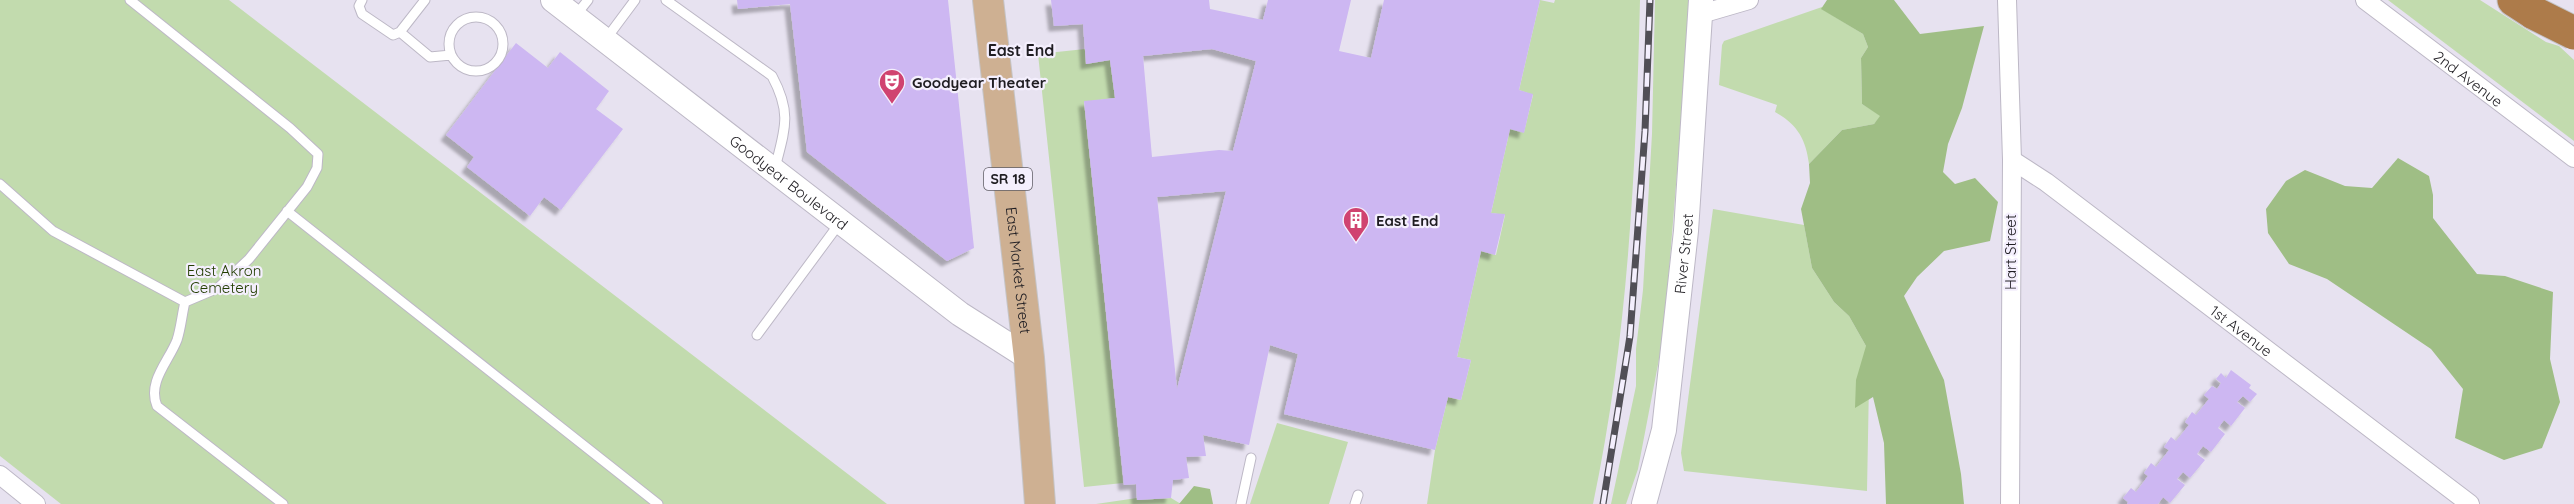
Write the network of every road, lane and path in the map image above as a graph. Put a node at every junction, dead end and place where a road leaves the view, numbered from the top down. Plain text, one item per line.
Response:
1 (130, 0) edge
2 (362, 0) edge
3 (425, 0) edge
4 (553, 0) edge
5 (635, 0) edge
6 (666, 0) edge
7 (988, 0) edge
8 (1749, 0) edge
9 (2007, 0) edge
10 (2365, 0) edge
11 (2532, 4) edge
12 (1701, 7) edge
13 (581, 8) edge
14 (400, 32) junction
15 (2574, 34) edge
16 (605, 40) junction
17 (451, 55) junction
18 (2574, 158) edge
19 (2012, 160) junction
20 (775, 171) junction
21 (0, 184) edge
22 (287, 211) junction
23 (841, 222) junction
24 (185, 302) junction
25 (757, 335) dead end
26 (1029, 358) junction
27 (1251, 458) dead end
28 (0, 475) edge
29 (1244, 501) edge
30 (36, 504) edge
31 (283, 504) edge
32 (658, 504) edge
33 (1040, 504) edge
34 (1644, 504) edge
35 (2010, 504) edge
36 (2470, 504) edge

1 - 22 lane
2 - 14 lane
3 - 14 lane
4 - 13 street, Goodyear Boulevard
5 - 16 lane
6 - 20 lane
7 - 26 main road, East Market Street / SR 18
8 - 12 street
9 - 19 street, Hart Street
10 - 18 street, 2nd Avenue
11 - 15 highway, bridge
12 - 34 street, River Street
13 - 16 street, Goodyear Boulevard
14 - 17 lane
16 - 20 street, Goodyear Boulevard
17 - 17 lane
19 - 35 street, Hart Street
19 - 36 street, 1st Avenue
20 - 23 street, Goodyear Boulevard
21 - 24 lane
22 - 24 lane
22 - 32 lane
23 - 25 lane
23 - 26 street, Goodyear Boulevard
24 - 31 lane
26 - 33 main road, East Market Street / SR 18
27 - 29 lane
28 - 30 street

